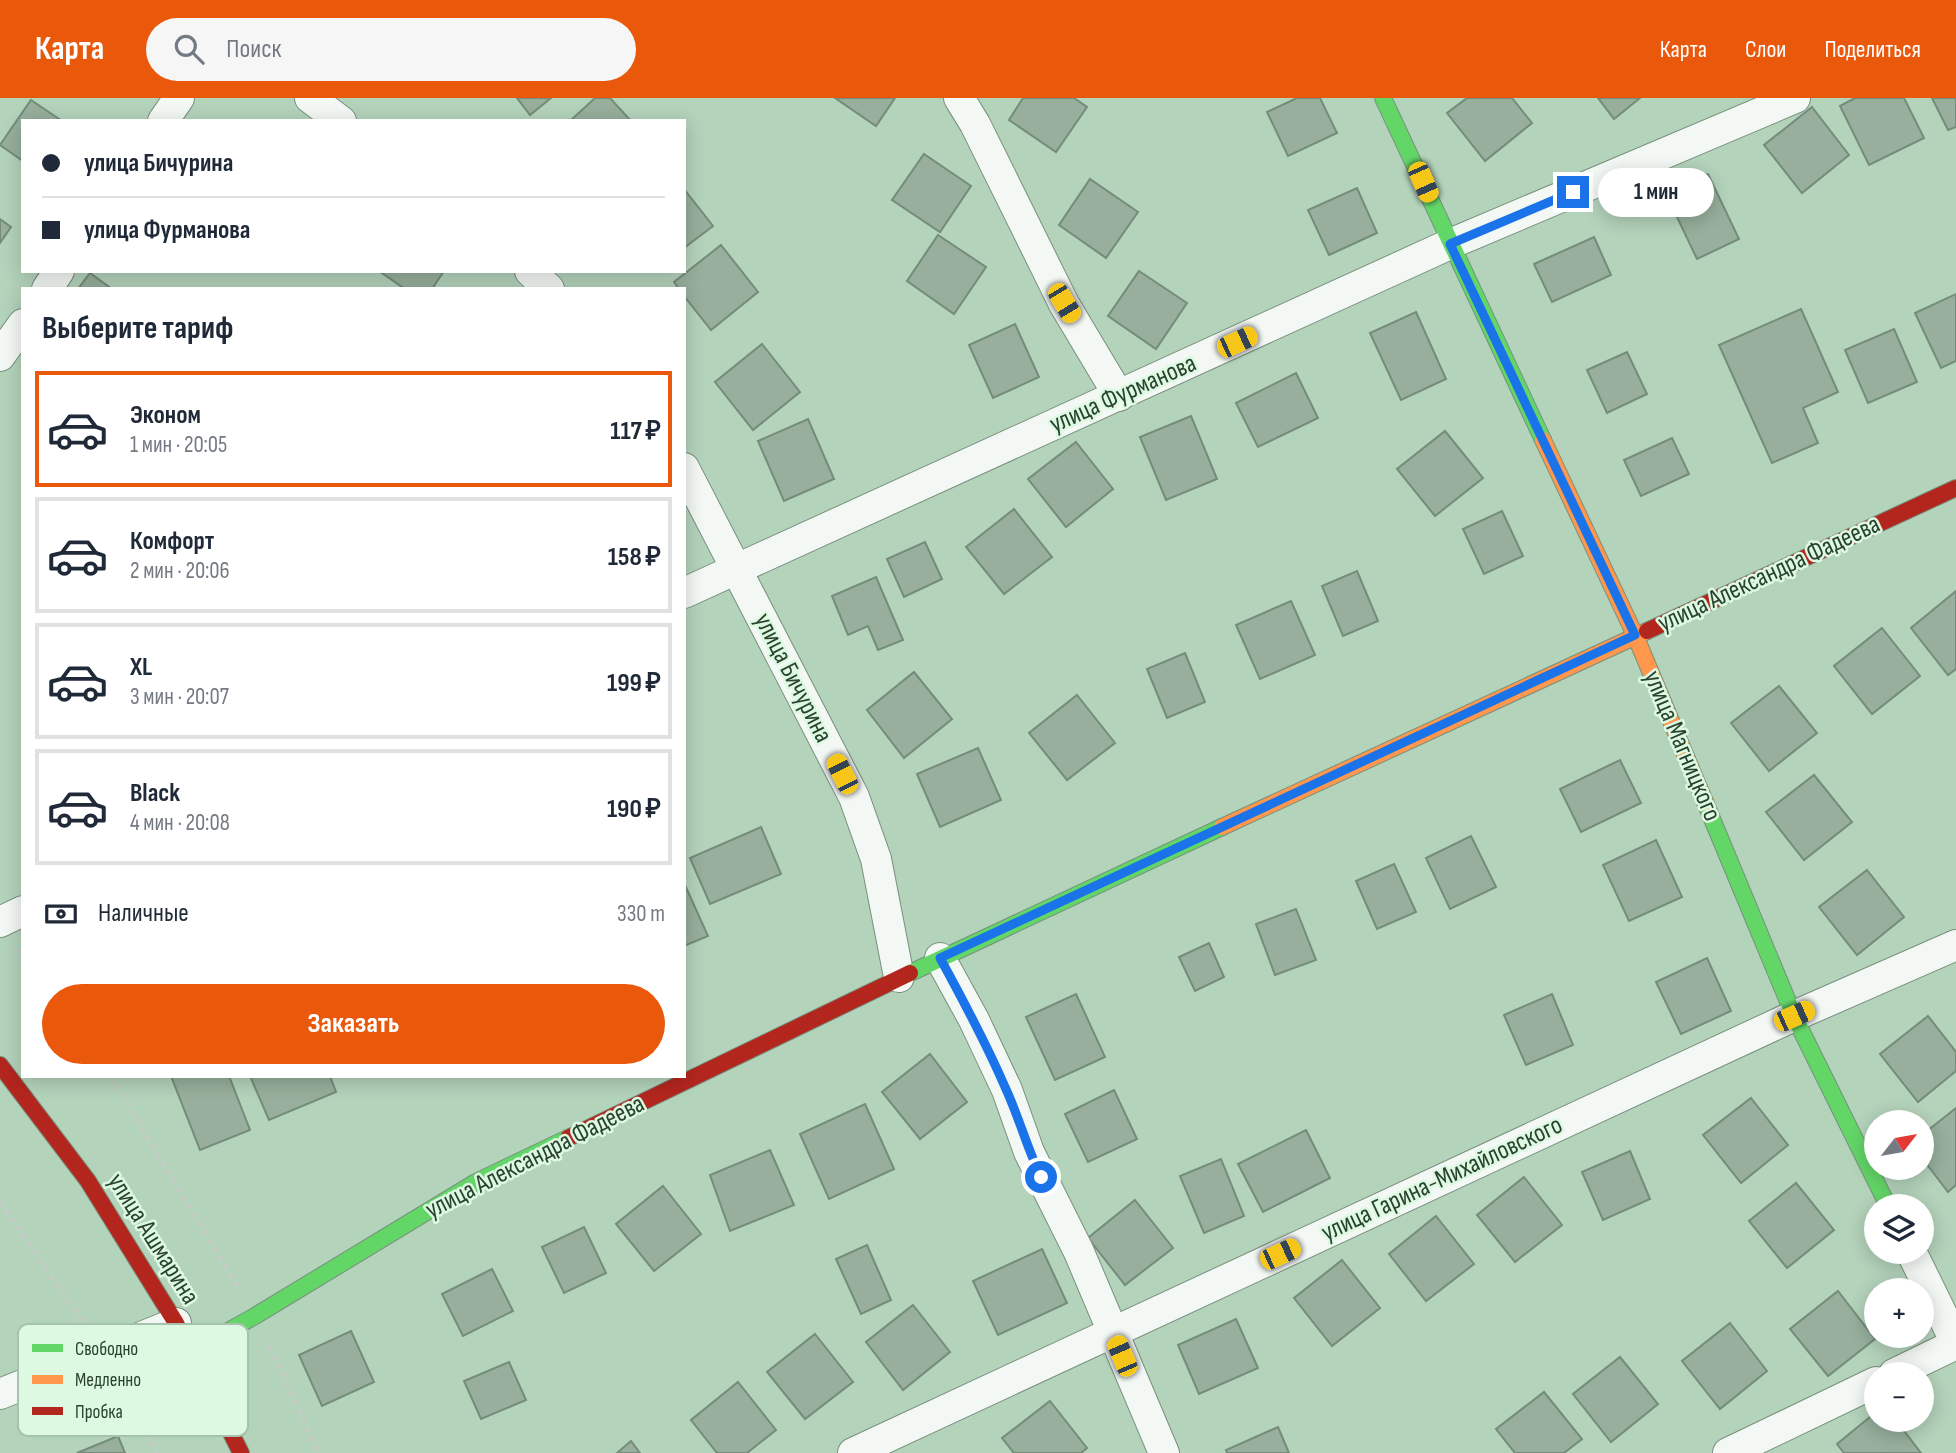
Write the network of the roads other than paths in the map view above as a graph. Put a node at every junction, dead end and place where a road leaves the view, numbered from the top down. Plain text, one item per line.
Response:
1 (179, 98) edge
2 (310, 98) edge
3 (960, 98) edge
4 (1383, 98) edge
5 (1795, 98) edge
6 (164, 119) edge
7 (338, 119) edge
8 (1450, 244) junction
9 (532, 273) edge
10 (547, 287) edge
11 (21, 327) edge
12 (0, 356) edge
13 (1119, 396) junction
14 (686, 472) edge
15 (1956, 488) edge
16 (738, 568) junction
17 (686, 592) edge
18 (1635, 635) junction
19 (21, 912) edge
20 (0, 922) edge
21 (1956, 945) edge
22 (940, 958) junction
23 (899, 977) junction
24 (1794, 1016) junction
25 (0, 1065) edge
26 (1882, 1194) edge
27 (1917, 1264) edge
28 (176, 1323) edge
29 (241, 1324) edge
30 (1111, 1332) junction
31 (1956, 1343) edge
32 (1918, 1362) edge
33 (18, 1387) edge
34 (1864, 1388) edge
35 (0, 1394) edge
36 (233, 1436) edge
37 (241, 1453) edge
38 (853, 1453) edge
39 (1164, 1453) edge
40 (1728, 1453) edge

1 - 6 street
2 - 7 street
3 - 13 street
4 - 8 street, улица Магницкого
5 - 8 street, улица Фурманова
8 - 13 street, улица Фурманова
8 - 18 street, улица Магницкого
9 - 10 street
11 - 12 street
13 - 16 street, улица Фурманова
14 - 16 street, улица Бичурина
15 - 18 street, улица Александра Фадеева
16 - 17 street, улица Фурманова
16 - 23 street, улица Бичурина
18 - 22 street, улица Александра Фадеева
18 - 24 street, улица Магницкого
19 - 20 street
21 - 24 street, улица Гарина-Михайловского
22 - 23 street, улица Александра Фадеева
22 - 30 street
23 - 29 street, улица Александра Фадеева
24 - 26 street, улица Магницкого
24 - 30 street, улица Гарина-Михайловского
25 - 28 street, улица Ашмарина
27 - 31 street
30 - 38 street, улица Гарина-Михайловского
30 - 39 street
31 - 32 street
33 - 35 street
34 - 40 street
36 - 37 street, улица Ашмарина

